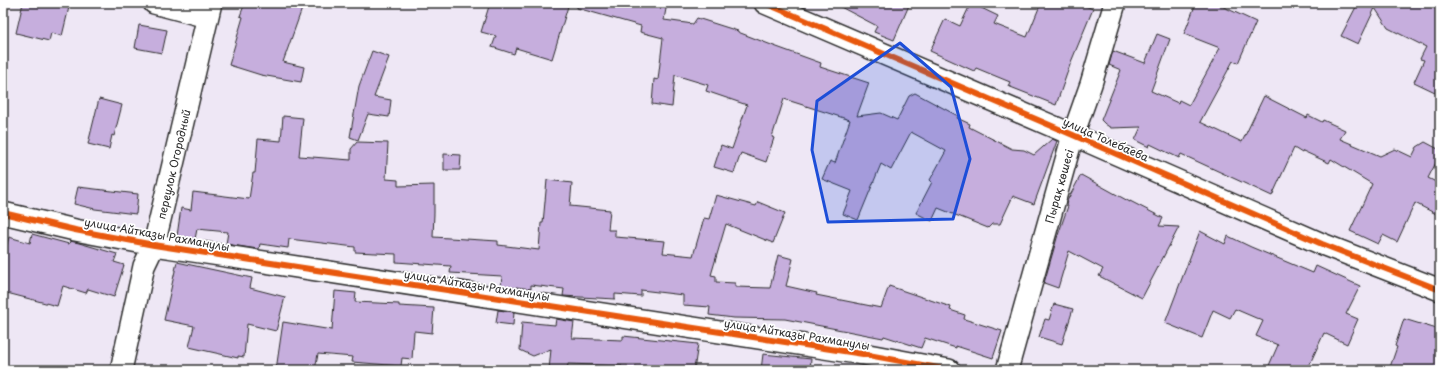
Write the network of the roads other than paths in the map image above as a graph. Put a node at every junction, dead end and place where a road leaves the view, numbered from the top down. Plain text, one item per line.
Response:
1 (154, 3) edge
2 (765, 3) edge
3 (1115, 3) edge
4 (209, 10) edge
5 (1073, 135) junction
6 (3, 213) edge
7 (154, 245) junction
8 (1440, 290) edge
9 (120, 370) edge
10 (949, 370) edge
11 (1006, 370) edge

1 - 4 street
2 - 5 street, улица Толебаева
3 - 5 street, Пырақ көшесі
4 - 7 street, переулок Огородный
5 - 8 street, улица Толебаева
5 - 11 street, Пырақ көшесі
6 - 7 street, улица Айтказы Рахманулы
7 - 9 street, переулок Огородный
7 - 10 street, улица Айтказы Рахманулы

